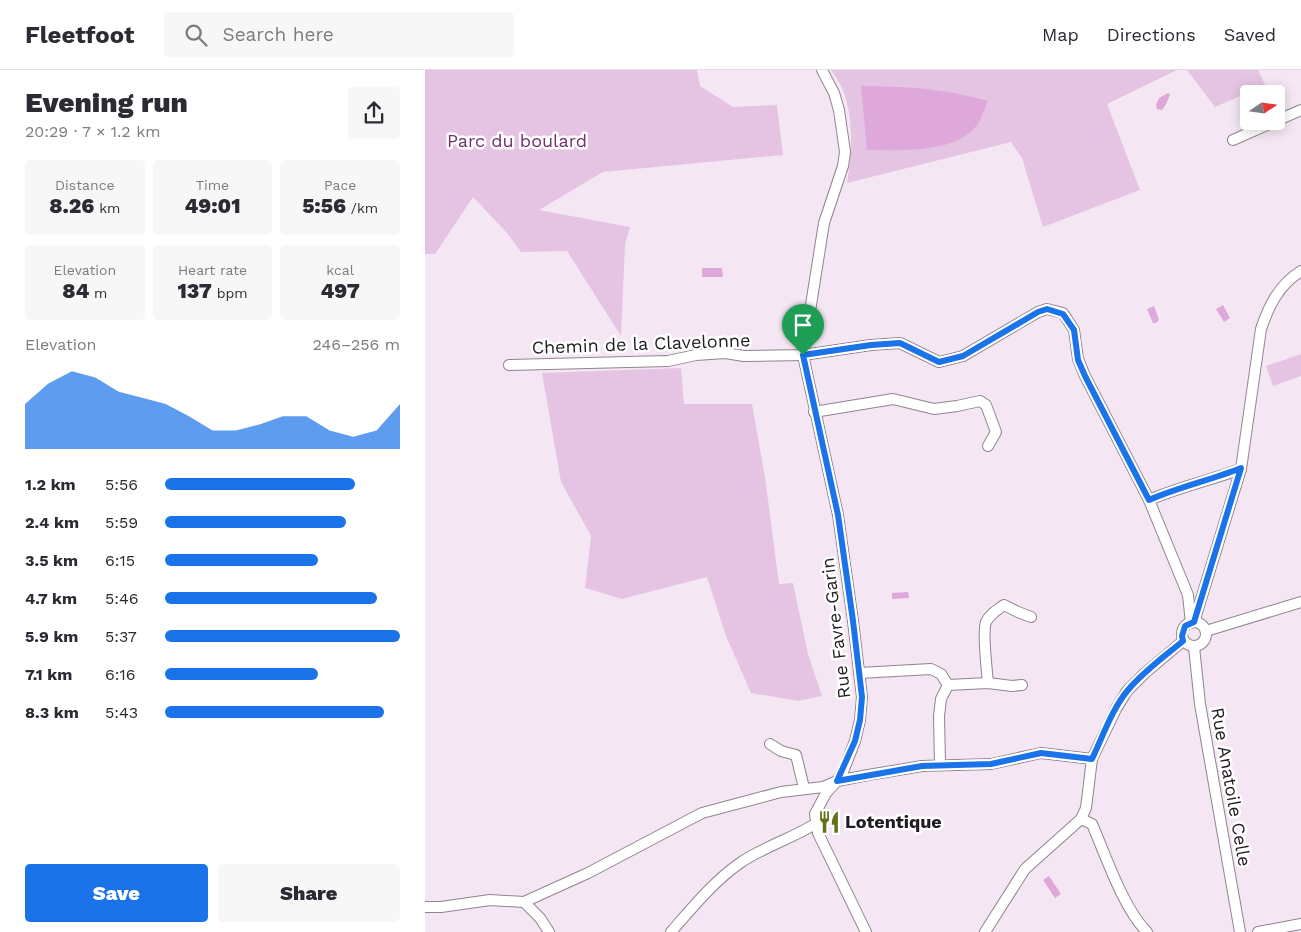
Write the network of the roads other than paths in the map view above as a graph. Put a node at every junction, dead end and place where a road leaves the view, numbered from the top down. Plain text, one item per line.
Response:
1 (822, 70) edge
2 (1301, 110) edge
3 (1285, 117) edge
4 (1256, 130) edge
5 (1233, 140) dead end
6 (1301, 271) edge
7 (803, 355) junction
8 (509, 365) dead end
9 (815, 412) junction
10 (988, 446) dead end
11 (1241, 468) junction
12 (1149, 500) junction
13 (1301, 602) edge
14 (1031, 617) dead end
15 (1193, 622) junction
16 (1205, 632) junction
17 (1183, 641) junction
18 (1194, 647) junction
19 (859, 673) junction
20 (988, 683) junction
21 (948, 685) junction
22 (1022, 685) dead end
23 (770, 744) dead end
24 (1092, 759) junction
25 (940, 764) junction
26 (837, 781) junction
27 (804, 788) junction
28 (1081, 820) junction
29 (815, 824) junction
30 (524, 902) junction
31 (425, 907) edge
32 (1301, 924) edge
33 (549, 932) edge
34 (671, 932) edge
35 (865, 932) edge
36 (985, 932) edge
37 (1147, 932) edge
38 (1240, 932) edge
39 (1258, 932) edge

1 - 7 street, Rue Favre-Garin
2 - 3 street
4 - 5 street
6 - 11 street
7 - 8 street, Chemin de la Clavelonne
7 - 9 street, Rue Favre-Garin
7 - 12 street, Chemin de la Clavelonne
9 - 10 street
9 - 19 street, Rue Favre-Garin
11 - 12 street
11 - 15 street
12 - 15 street
13 - 16 street
14 - 20 street
15 - 16 street
15 - 17 street
16 - 18 street
17 - 18 street
17 - 24 street
18 - 38 street, Rue Anatoile Celle
19 - 21 street
19 - 26 street, Rue Favre-Garin
20 - 21 street
20 - 22 street
21 - 25 street
23 - 27 street
24 - 25 street
24 - 28 street
25 - 26 street
26 - 27 street
26 - 29 street, Rue Favre-Garin
27 - 30 street
28 - 36 street
28 - 37 street
29 - 34 street
29 - 35 street
30 - 31 street
30 - 33 street
32 - 39 street

